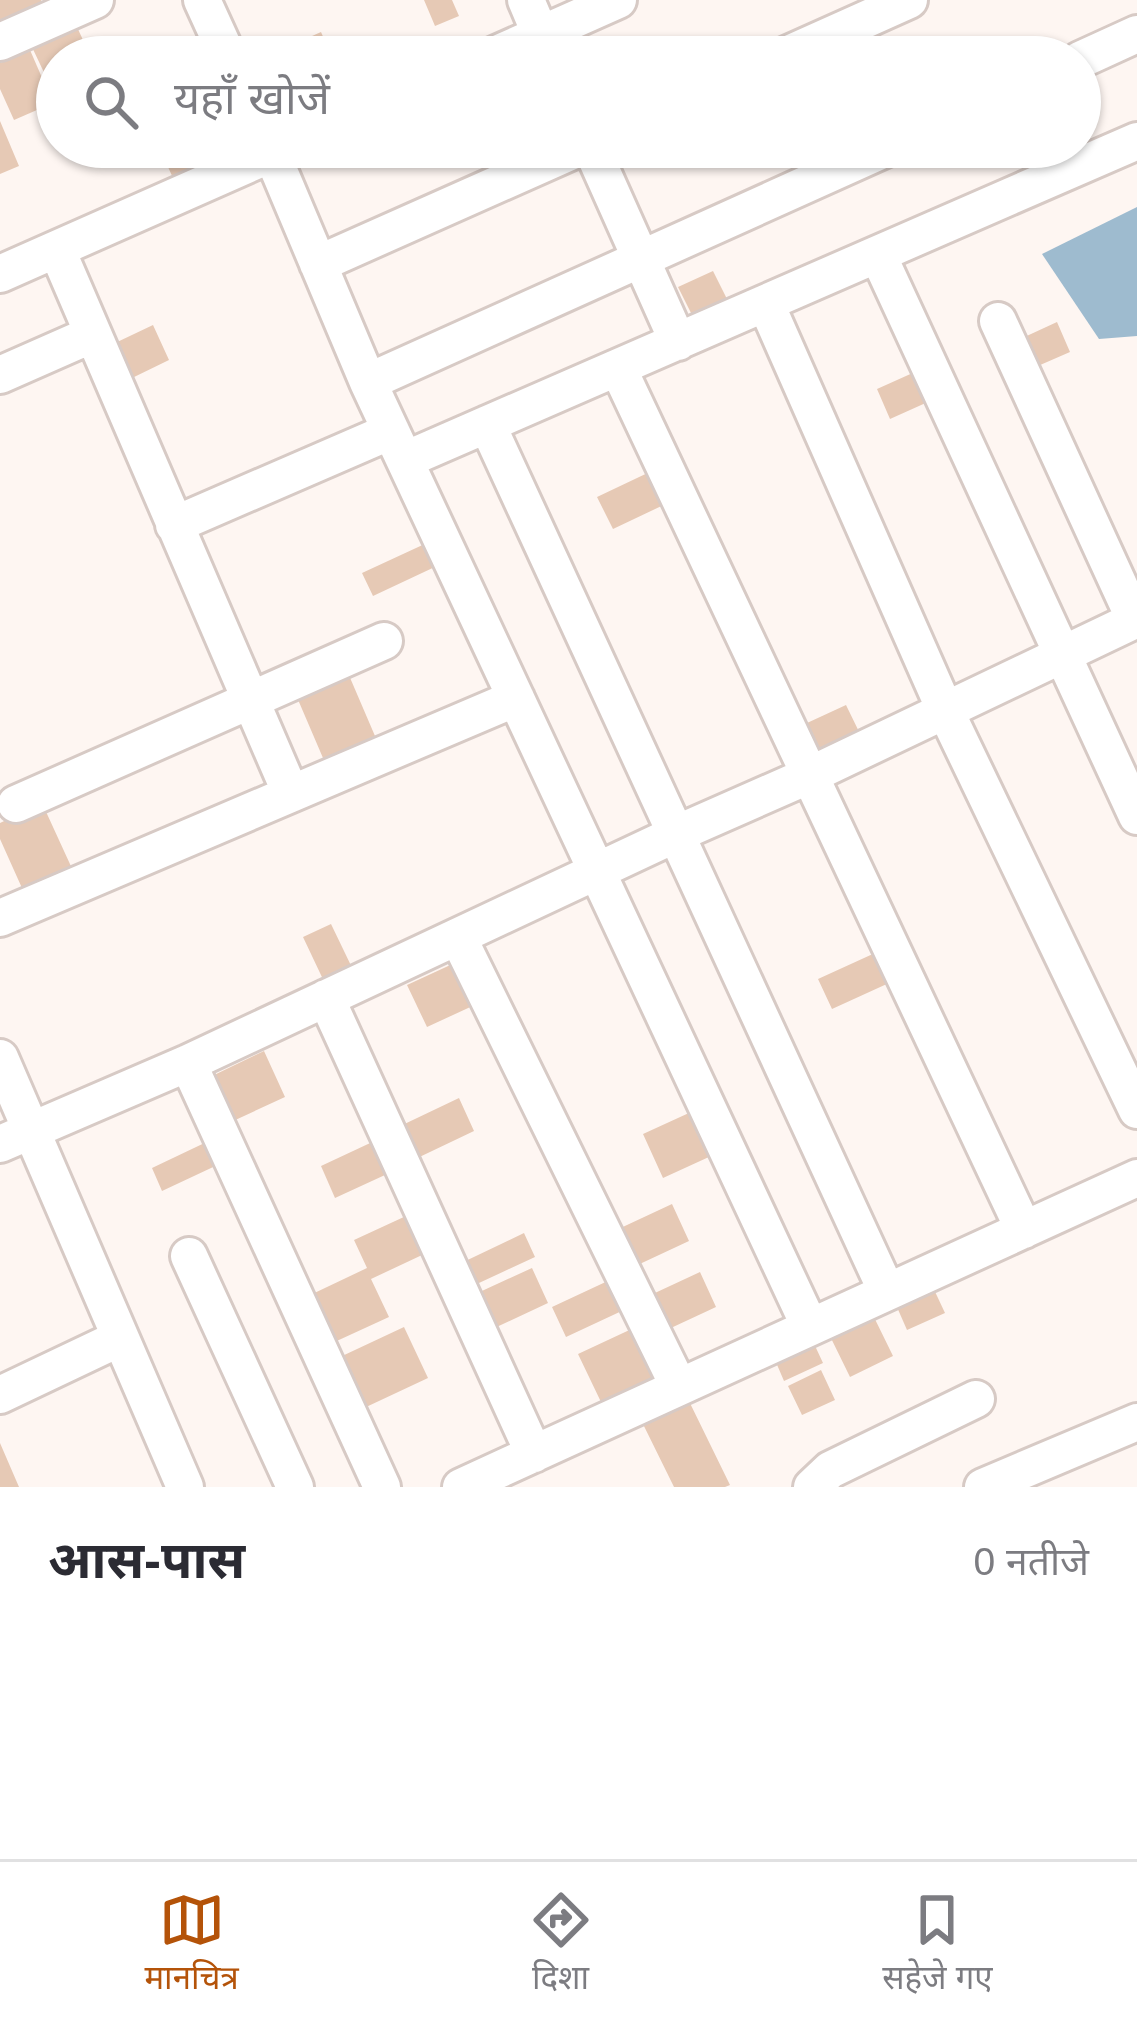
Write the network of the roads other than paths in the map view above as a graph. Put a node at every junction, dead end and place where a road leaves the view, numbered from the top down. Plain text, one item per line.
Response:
1 (95, 0) edge
2 (202, 0) edge
3 (526, 0) edge
4 (618, 0) edge
5 (909, 0) edge
6 (1137, 34) edge
7 (218, 36) edge
8 (541, 36) edge
9 (561, 36) edge
10 (829, 36) edge
11 (0, 42) edge
12 (1101, 50) edge
13 (1137, 141) edge
14 (1101, 157) edge
15 (235, 168) edge
16 (283, 168) edge
17 (533, 168) edge
18 (601, 168) edge
19 (843, 168) edge
20 (1076, 168) edge
21 (56, 250) junction
22 (878, 255) junction
23 (643, 260) junction
24 (318, 264) junction
25 (0, 274) edge
26 (766, 304) junction
27 (998, 321) dead end
28 (93, 334) junction
29 (678, 342) junction
30 (618, 368) junction
31 (0, 375) edge
32 (368, 382) junction
33 (487, 424) junction
34 (398, 446) junction
35 (175, 524) junction
36 (1136, 619) edge
37 (385, 641) dead end
38 (1062, 653) junction
39 (517, 698) junction
40 (250, 700) junction
41 (945, 710) junction
42 (810, 776) junction
43 (291, 794) junction
44 (16, 804) dead end
45 (1137, 816) edge
46 (676, 834) junction
47 (600, 871) junction
48 (0, 918) edge
49 (458, 937) junction
50 (326, 998) junction
51 (0, 1058) edge
52 (188, 1063) junction
53 (1137, 1111) edge
54 (15, 1138) edge
55 (1137, 1178) edge
56 (1024, 1230) junction
57 (189, 1256) dead end
58 (887, 1292) junction
59 (810, 1327) junction
60 (120, 1338) junction
61 (679, 1388) junction
62 (0, 1395) edge
63 (976, 1399) dead end
64 (1137, 1422) edge
65 (533, 1454) junction
66 (185, 1487) edge
67 (296, 1487) edge
68 (382, 1487) edge
69 (461, 1487) edge
70 (812, 1487) edge
71 (983, 1487) edge

1 - 11 street
2 - 7 street
3 - 8 street
4 - 9 street
5 - 10 street
6 - 12 street
13 - 14 street
15 - 21 street
16 - 24 street
17 - 24 street
18 - 23 street
19 - 23 street
20 - 22 street
21 - 25 street
21 - 28 street
22 - 26 street
22 - 38 street
23 - 29 street
23 - 32 street
24 - 32 street
26 - 29 street
26 - 41 street
27 - 36 street
28 - 31 street
28 - 35 street
29 - 30 street
30 - 33 street
30 - 42 street
32 - 34 street
33 - 34 street
33 - 46 street
34 - 35 street
34 - 39 street
35 - 40 street
36 - 38 street
37 - 40 street
38 - 41 street
38 - 45 street
39 - 43 street
39 - 47 street
40 - 43 street
40 - 44 street
41 - 42 street
41 - 53 street
42 - 46 street
42 - 56 street
43 - 48 street
46 - 47 street
46 - 58 street
47 - 49 street
47 - 59 street
49 - 50 street
49 - 61 street
50 - 52 street
50 - 65 street
51 - 54 street
52 - 54 street
52 - 68 street
54 - 60 street
55 - 56 street
56 - 58 street
57 - 67 street
58 - 59 street
59 - 61 street
60 - 62 street
60 - 66 street
61 - 65 street
63 - 70 street
64 - 71 street
65 - 69 street

